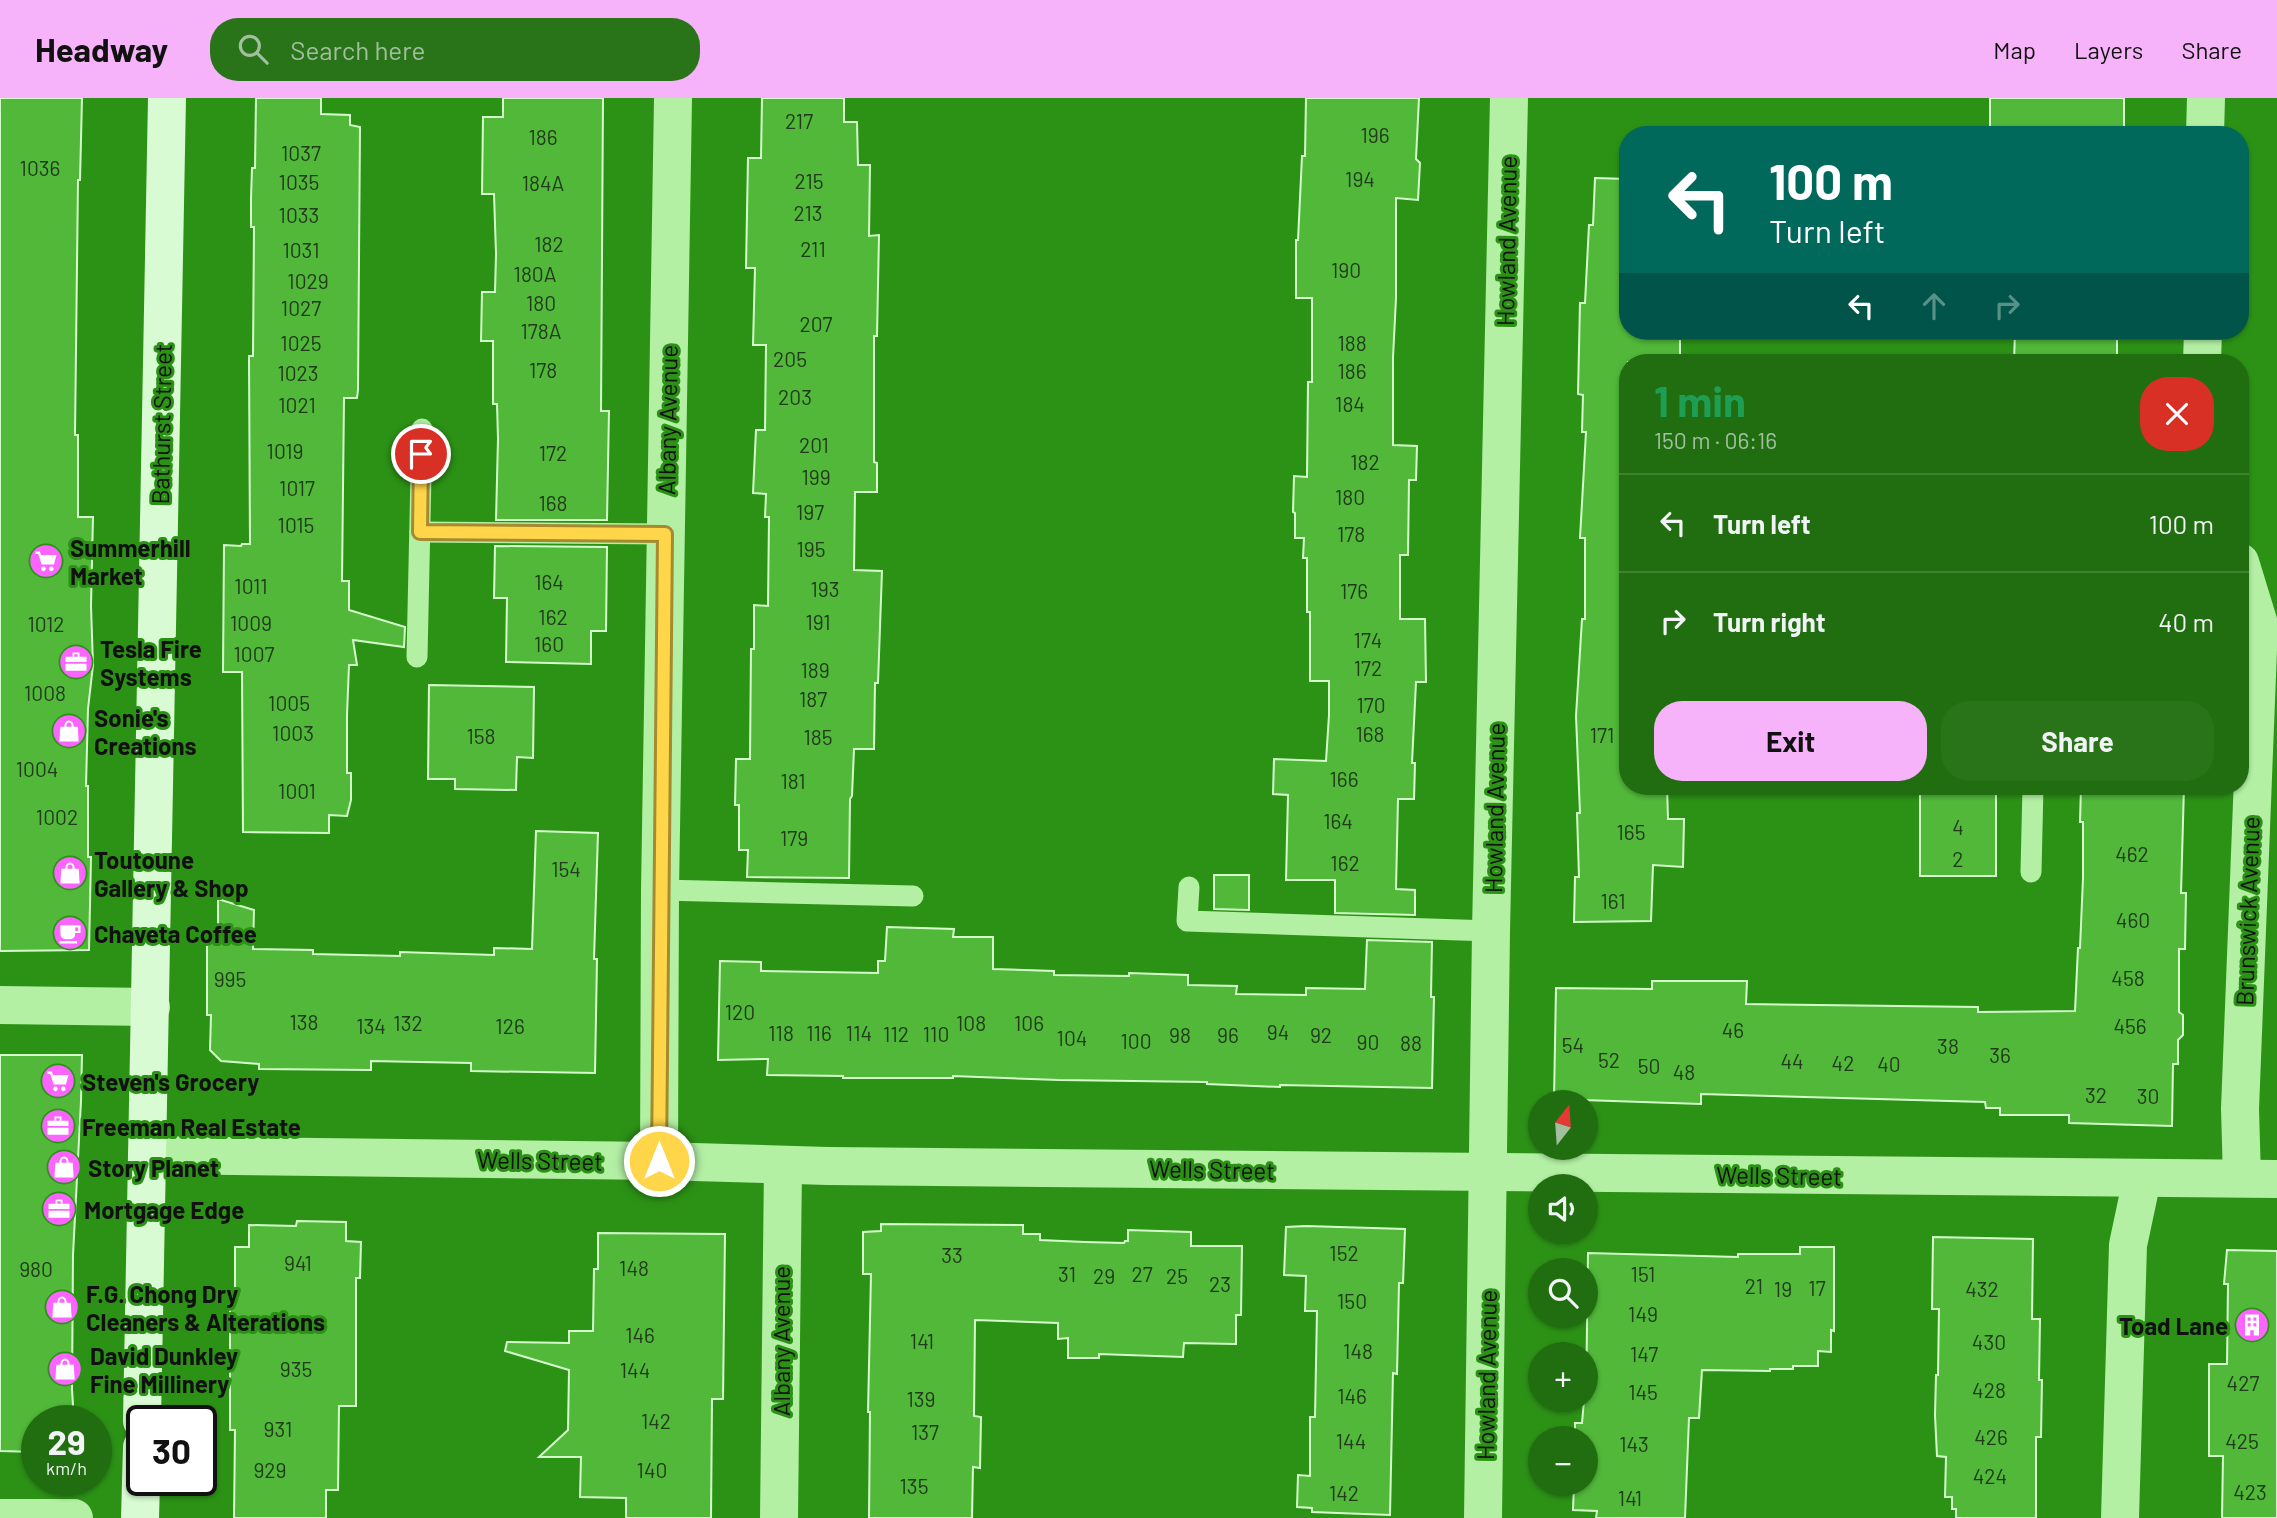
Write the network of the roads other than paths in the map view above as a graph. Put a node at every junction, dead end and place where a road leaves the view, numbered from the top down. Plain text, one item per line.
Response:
1 (167, 98) edge
2 (673, 98) edge
3 (1509, 98) edge
4 (2206, 98) edge
5 (2205, 126) edge
6 (422, 429) dead end
7 (420, 532) junction
8 (665, 534) junction
9 (2249, 582) edge
10 (2268, 624) edge
11 (417, 657) dead end
12 (2249, 694) edge
13 (2033, 795) edge
14 (2245, 795) edge
15 (2031, 872) dead end
16 (1189, 887) dead end
17 (660, 890) junction
18 (913, 896) dead end
19 (1491, 931) junction
20 (0, 1005) edge
21 (151, 1007) junction
22 (147, 1155) junction
23 (659, 1161) junction
24 (783, 1165) junction
25 (1489, 1172) junction
26 (2142, 1179) junction
27 (2259, 1179) edge
28 (142, 1405) edge
29 (141, 1496) edge
30 (0, 1518) edge
31 (74, 1518) edge
32 (140, 1518) edge
33 (779, 1518) edge
34 (1483, 1518) edge
35 (2120, 1518) edge

1 - 21 main road, Bathurst Street
2 - 8 street, Albany Avenue
3 - 19 street, Howland Avenue
4 - 5 street
6 - 7 lane
7 - 8 lane
7 - 11 lane
8 - 17 street, Albany Avenue
9 - 10 street, Brunswick Avenue
10 - 12 street, Brunswick Avenue
13 - 15 lane
14 - 27 street, Brunswick Avenue
16 - 19 lane
17 - 18 lane
17 - 23 street, Albany Avenue
19 - 25 street, Howland Avenue
20 - 21 street
21 - 22 main road, Bathurst Street
22 - 23 street, Wells Street
22 - 28 main road, Bathurst Street
23 - 24 street, Wells Street
24 - 25 street, Wells Street
24 - 33 street, Albany Avenue
25 - 26 street, Wells Street
25 - 34 street, Howland Avenue
26 - 27 street, Wells Street
26 - 35 street
29 - 32 main road
30 - 31 street

